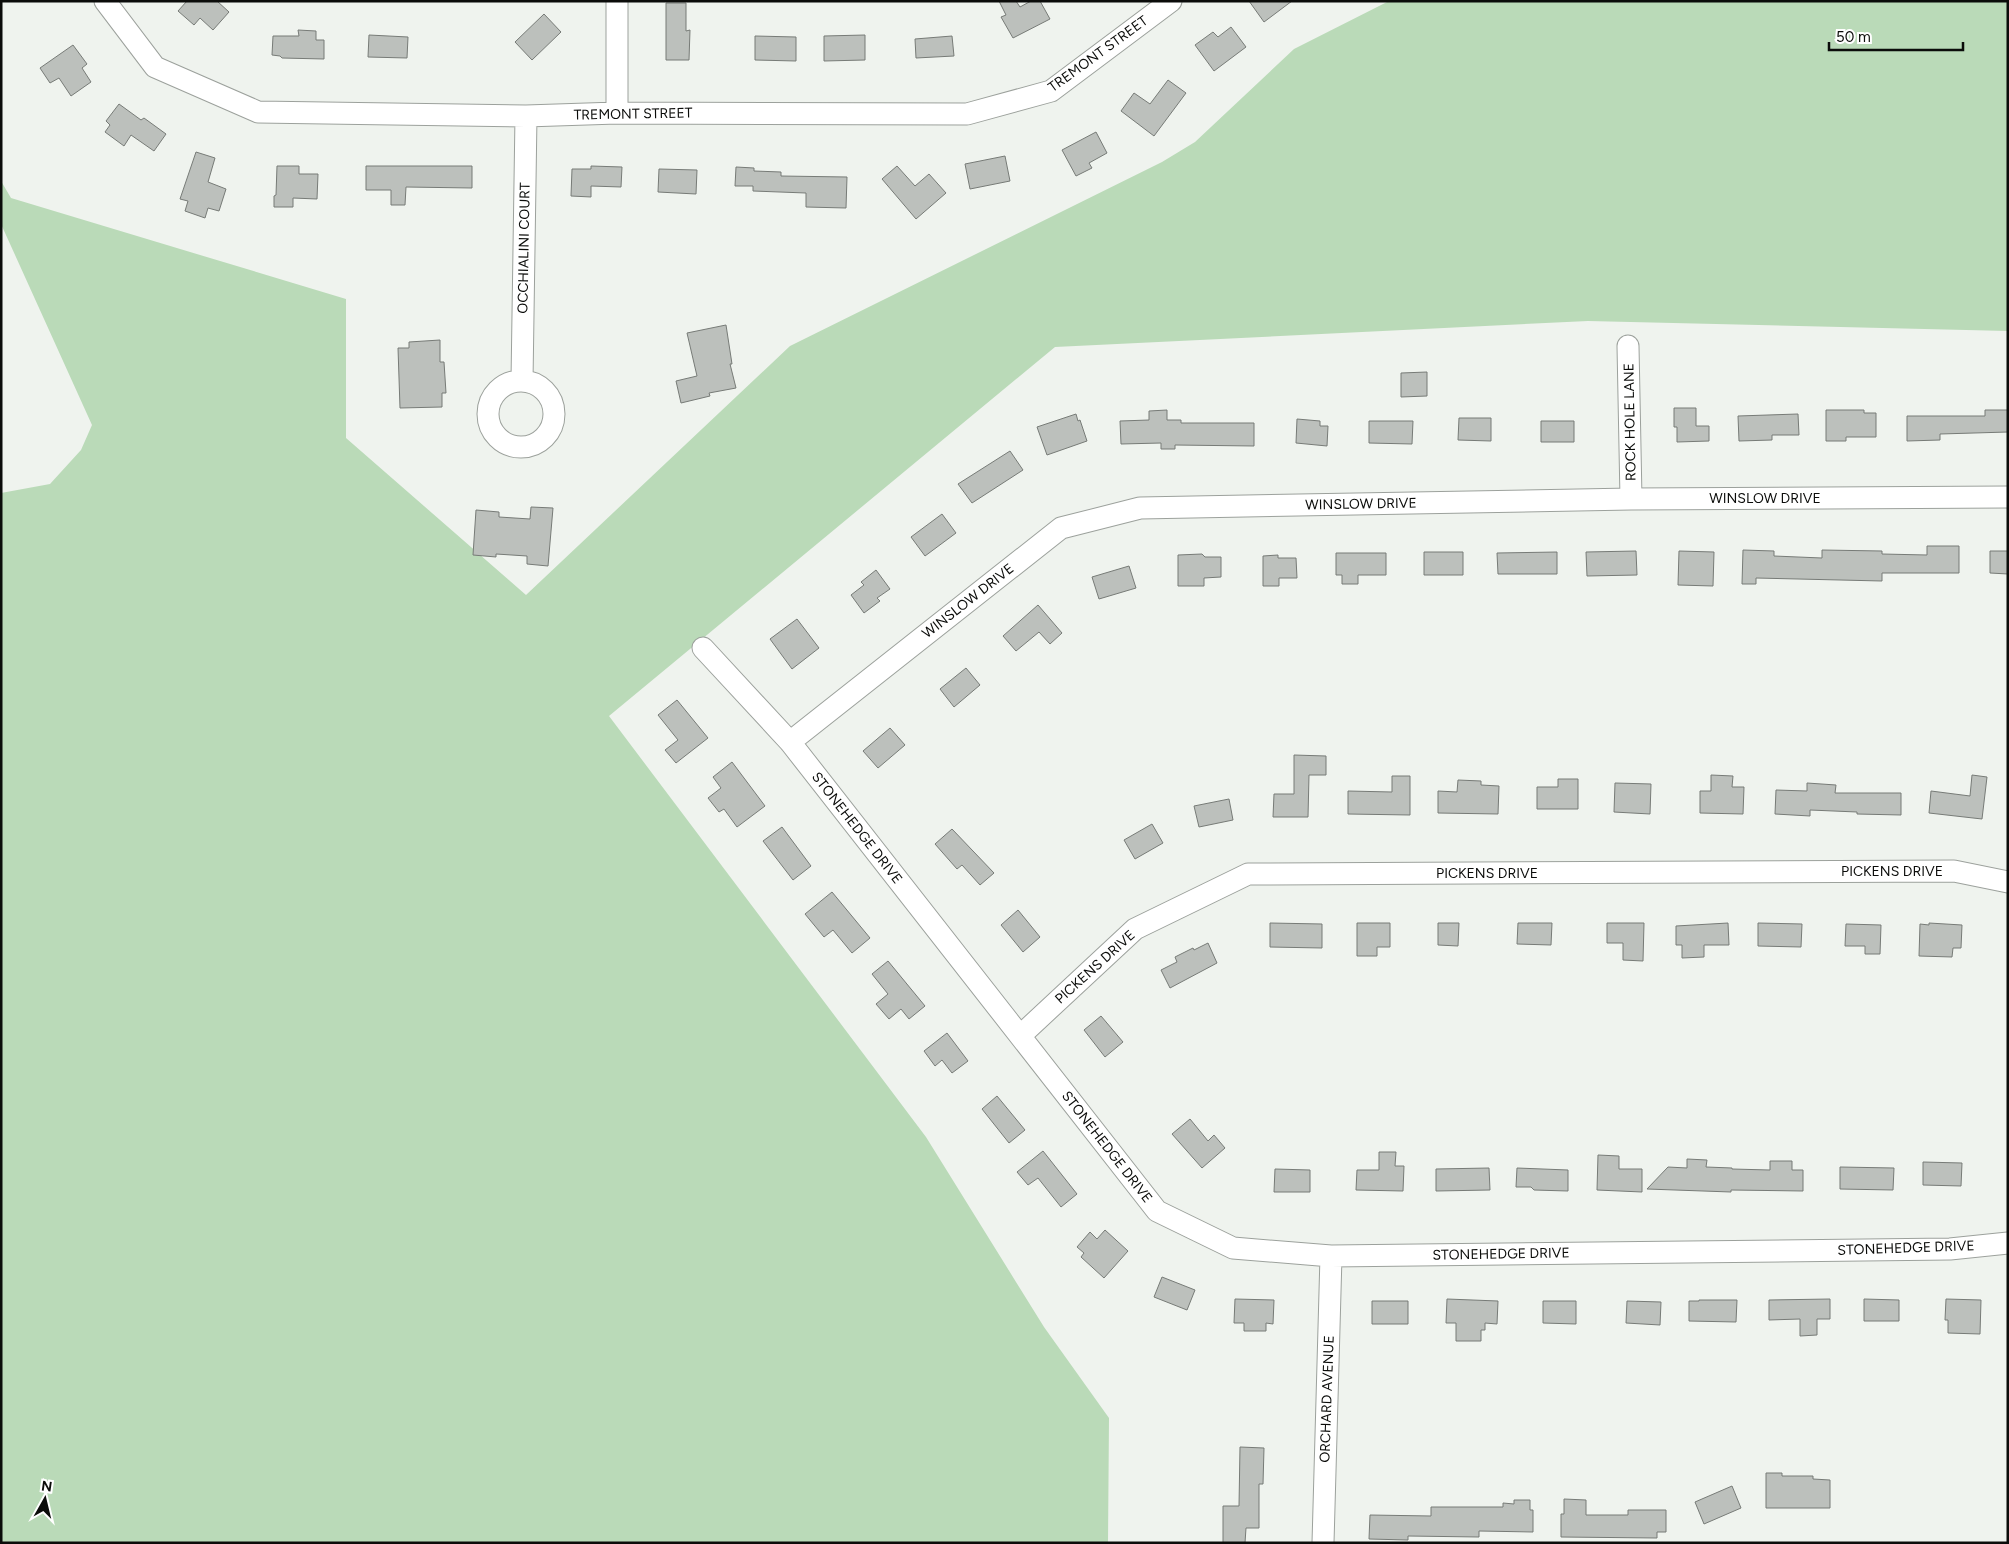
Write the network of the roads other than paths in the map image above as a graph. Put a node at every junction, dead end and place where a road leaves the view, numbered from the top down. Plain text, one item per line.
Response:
1 (105, 1) edge
2 (617, 1) edge
3 (1171, 1) edge
4 (617, 113) junction
5 (526, 116) junction
6 (1628, 346) dead end
7 (522, 381) dead end
8 (2008, 497) edge
9 (1631, 499) junction
10 (703, 648) dead end
11 (790, 742) junction
12 (2008, 882) edge
13 (1020, 1036) junction
14 (2008, 1243) edge
15 (1331, 1256) junction
16 (1323, 1543) edge

1 - 5 street, TREMONT STREET
2 - 4 street
3 - 4 street, TREMONT STREET
4 - 5 street, TREMONT STREET
5 - 7 street, OCCHIALINI COURT
6 - 9 street, ROCK HOLE LANE
8 - 9 street, WINSLOW DRIVE
9 - 11 street, WINSLOW DRIVE
10 - 11 street, STONEHEDGE DRIVE
11 - 13 street, STONEHEDGE DRIVE
12 - 13 street, PICKENS DRIVE
13 - 15 street, STONEHEDGE DRIVE
14 - 15 street, STONEHEDGE DRIVE
15 - 16 street, ORCHARD AVENUE

